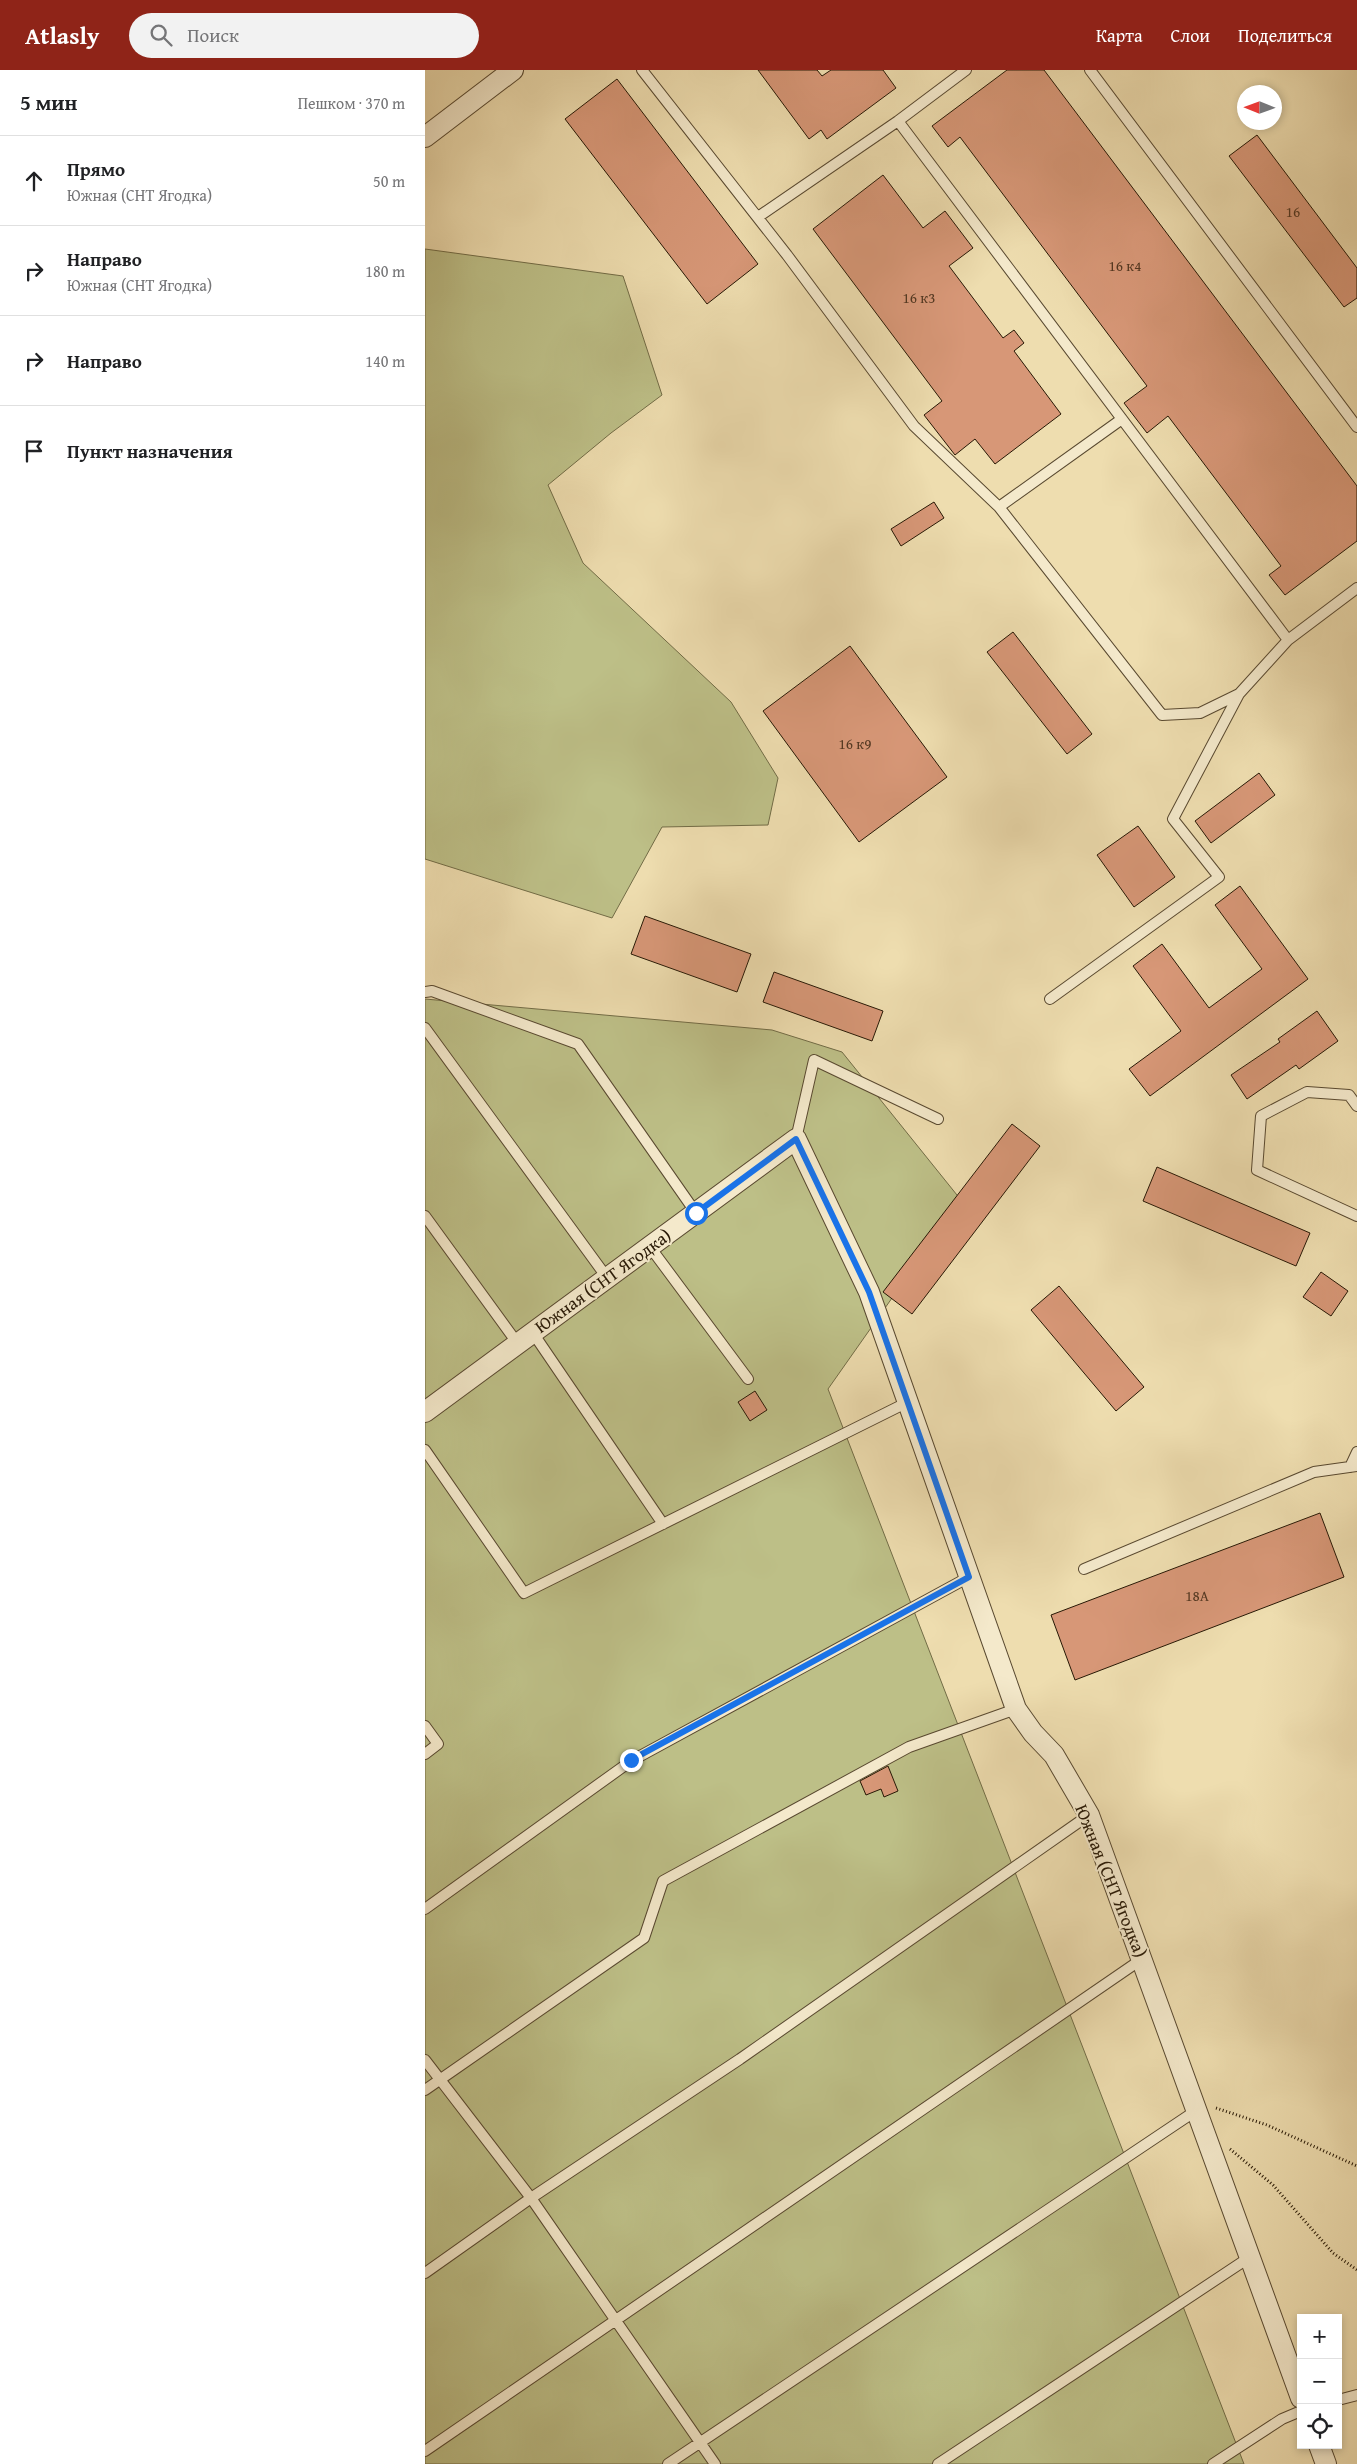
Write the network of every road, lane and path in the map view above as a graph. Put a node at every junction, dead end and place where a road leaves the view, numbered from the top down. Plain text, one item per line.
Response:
1 (513, 70) edge
2 (643, 70) edge
3 (966, 70) edge
4 (1090, 70) edge
5 (898, 120) junction
6 (425, 137) edge
7 (758, 217) junction
8 (1122, 419) junction
9 (1357, 427) edge
10 (999, 507) junction
11 (1357, 588) edge
12 (1287, 640) junction
13 (1239, 694) junction
14 (425, 992) edge
15 (1050, 999) dead end
16 (425, 1028) edge
17 (1357, 1106) edge
18 (938, 1119) dead end
19 (796, 1139) junction
20 (696, 1213) junction
21 (425, 1216) edge
22 (1357, 1216) edge
23 (650, 1247) junction
24 (608, 1279) junction
25 (526, 1338) junction
26 (748, 1379) dead end
27 (908, 1402) junction
28 (425, 1412) edge
29 (425, 1450) edge
30 (1357, 1452) edge
31 (1353, 1466) edge
32 (663, 1524) junction
33 (1084, 1569) dead end
34 (969, 1577) junction
35 (1016, 1708) junction
36 (425, 1726) edge
37 (425, 1754) edge
38 (1089, 1815) junction
39 (425, 1909) edge
40 (1142, 1959) junction
41 (425, 2060) edge
42 (439, 2080) junction
43 (425, 2090) edge
44 (1195, 2106) junction
45 (1210, 2147) junction
46 (1357, 2166) edge
47 (531, 2198) junction
48 (1250, 2256) junction
49 (1357, 2270) edge
50 (425, 2273) edge
51 (615, 2319) junction
52 (1297, 2387) edge
53 (1357, 2395) edge
54 (1342, 2399) edge
55 (1297, 2413) edge
56 (700, 2444) junction
57 (1320, 2449) edge
58 (425, 2451) edge
59 (668, 2464) edge
60 (715, 2464) edge
61 (938, 2464) edge
62 (1213, 2464) edge
63 (1326, 2464) edge

1 - 6 street
2 - 7 lane
3 - 5 lane
4 - 9 lane
5 - 7 lane
5 - 8 lane
7 - 10 lane
8 - 10 lane
8 - 12 lane
10 - 13 lane
11 - 12 lane
12 - 13 lane
13 - 15 lane
14 - 20 lane
16 - 24 lane
17 - 22 lane
18 - 19 lane
19 - 20 street, Южная (СНТ Ягодка)
19 - 27 street, Южная (СНТ Ягодка)
20 - 23 street, Южная (СНТ Ягодка)
21 - 25 lane
23 - 24 street, Южная (СНТ Ягодка)
23 - 26 lane
24 - 25 street, Южная (СНТ Ягодка)
25 - 28 street, Южная (СНТ Ягодка)
25 - 32 lane
27 - 32 lane
27 - 34 street, Южная (СНТ Ягодка)
29 - 32 lane
30 - 31 lane
31 - 33 lane
34 - 35 street, Южная (СНТ Ягодка)
34 - 39 lane
35 - 38 street, Южная (СНТ Ягодка)
35 - 42 lane
36 - 37 lane
38 - 40 street, Южная (СНТ Ягодка)
38 - 47 lane
40 - 44 street, Южная (СНТ Ягодка)
40 - 51 lane
41 - 42 lane
42 - 43 lane
42 - 47 lane
44 - 45 street, Южная (СНТ Ягодка)
44 - 46 path
44 - 56 lane
45 - 48 street, Южная (СНТ Ягодка)
45 - 49 path
47 - 50 lane
47 - 51 lane
48 - 52 street, Южная (СНТ Ягодка)
48 - 61 lane
51 - 56 lane
51 - 58 lane
53 - 54 lane
55 - 62 lane
56 - 59 lane
56 - 60 lane
57 - 63 street

